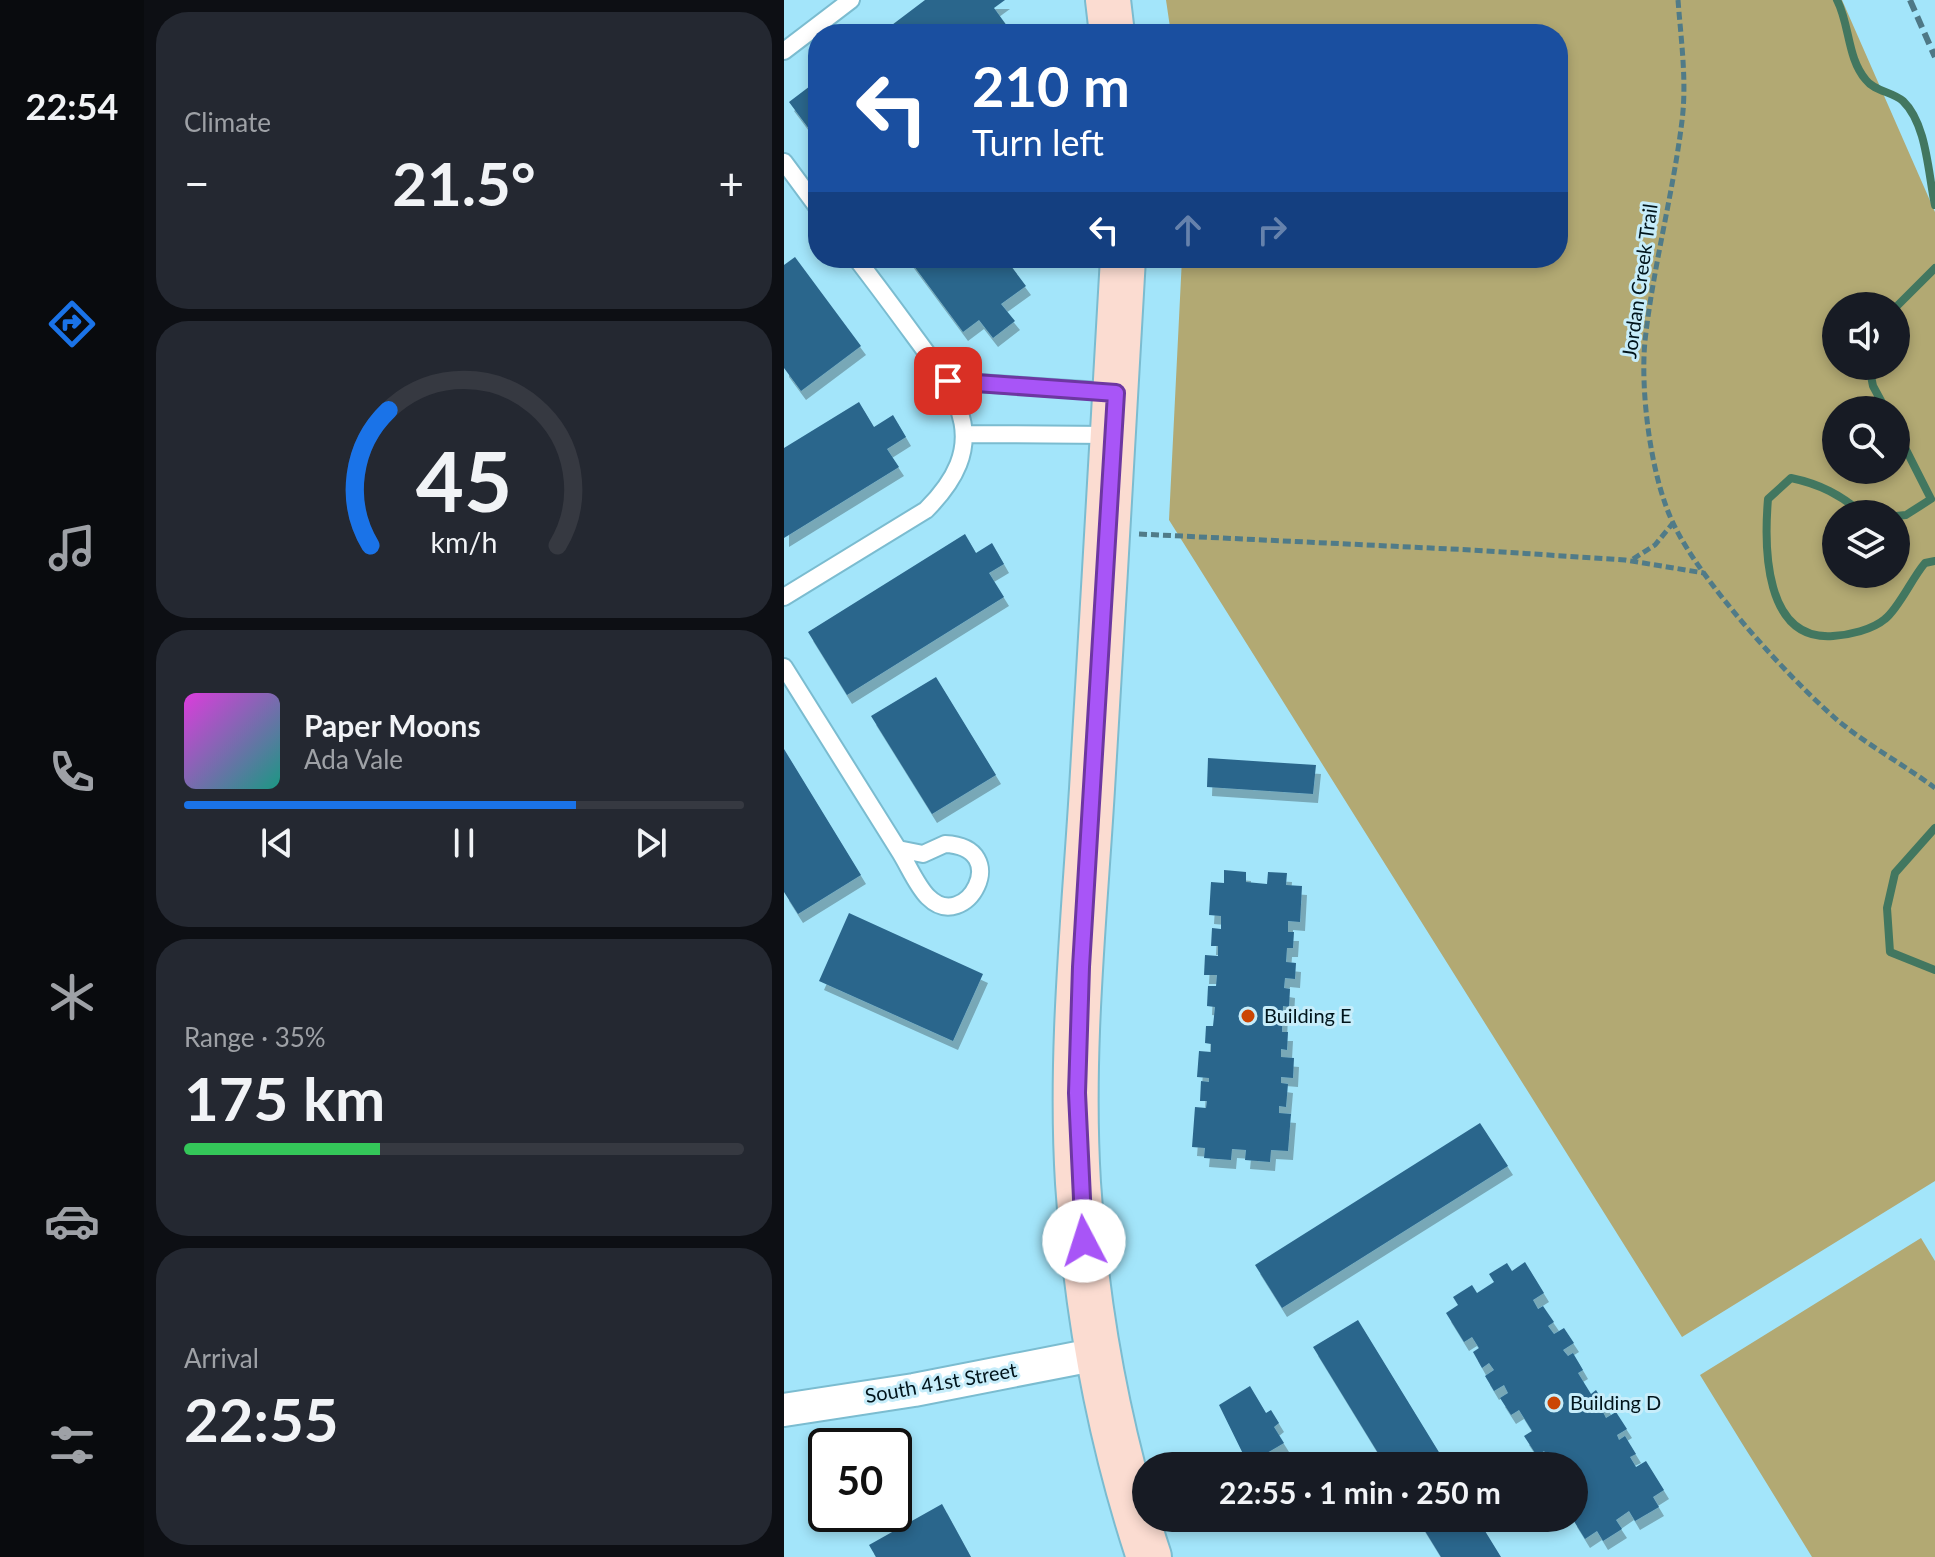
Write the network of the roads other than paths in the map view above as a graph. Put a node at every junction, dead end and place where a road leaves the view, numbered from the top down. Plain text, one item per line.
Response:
1 (851, 0) edge
2 (1108, 0) edge
3 (819, 24) edge
4 (1111, 24) edge
5 (808, 33) edge
6 (784, 51) edge
7 (784, 162) edge
8 (808, 194) edge
9 (863, 268) edge
10 (1122, 268) edge
11 (948, 381) junction
12 (1116, 393) junction
13 (964, 434) junction
14 (1114, 436) junction
15 (784, 597) edge
16 (784, 667) edge
17 (898, 849) junction
18 (1098, 1354) junction
19 (784, 1410) edge
20 (1149, 1557) edge

1 - 3 lane
2 - 4 main road
5 - 6 lane
7 - 8 lane
9 - 11 lane
10 - 12 main road
11 - 12 lane
11 - 13 lane
12 - 14 main road
13 - 14 lane
13 - 15 lane
14 - 18 main road
16 - 17 lane
17 - 17 lane
18 - 19 street, South 41st Street
18 - 20 main road

